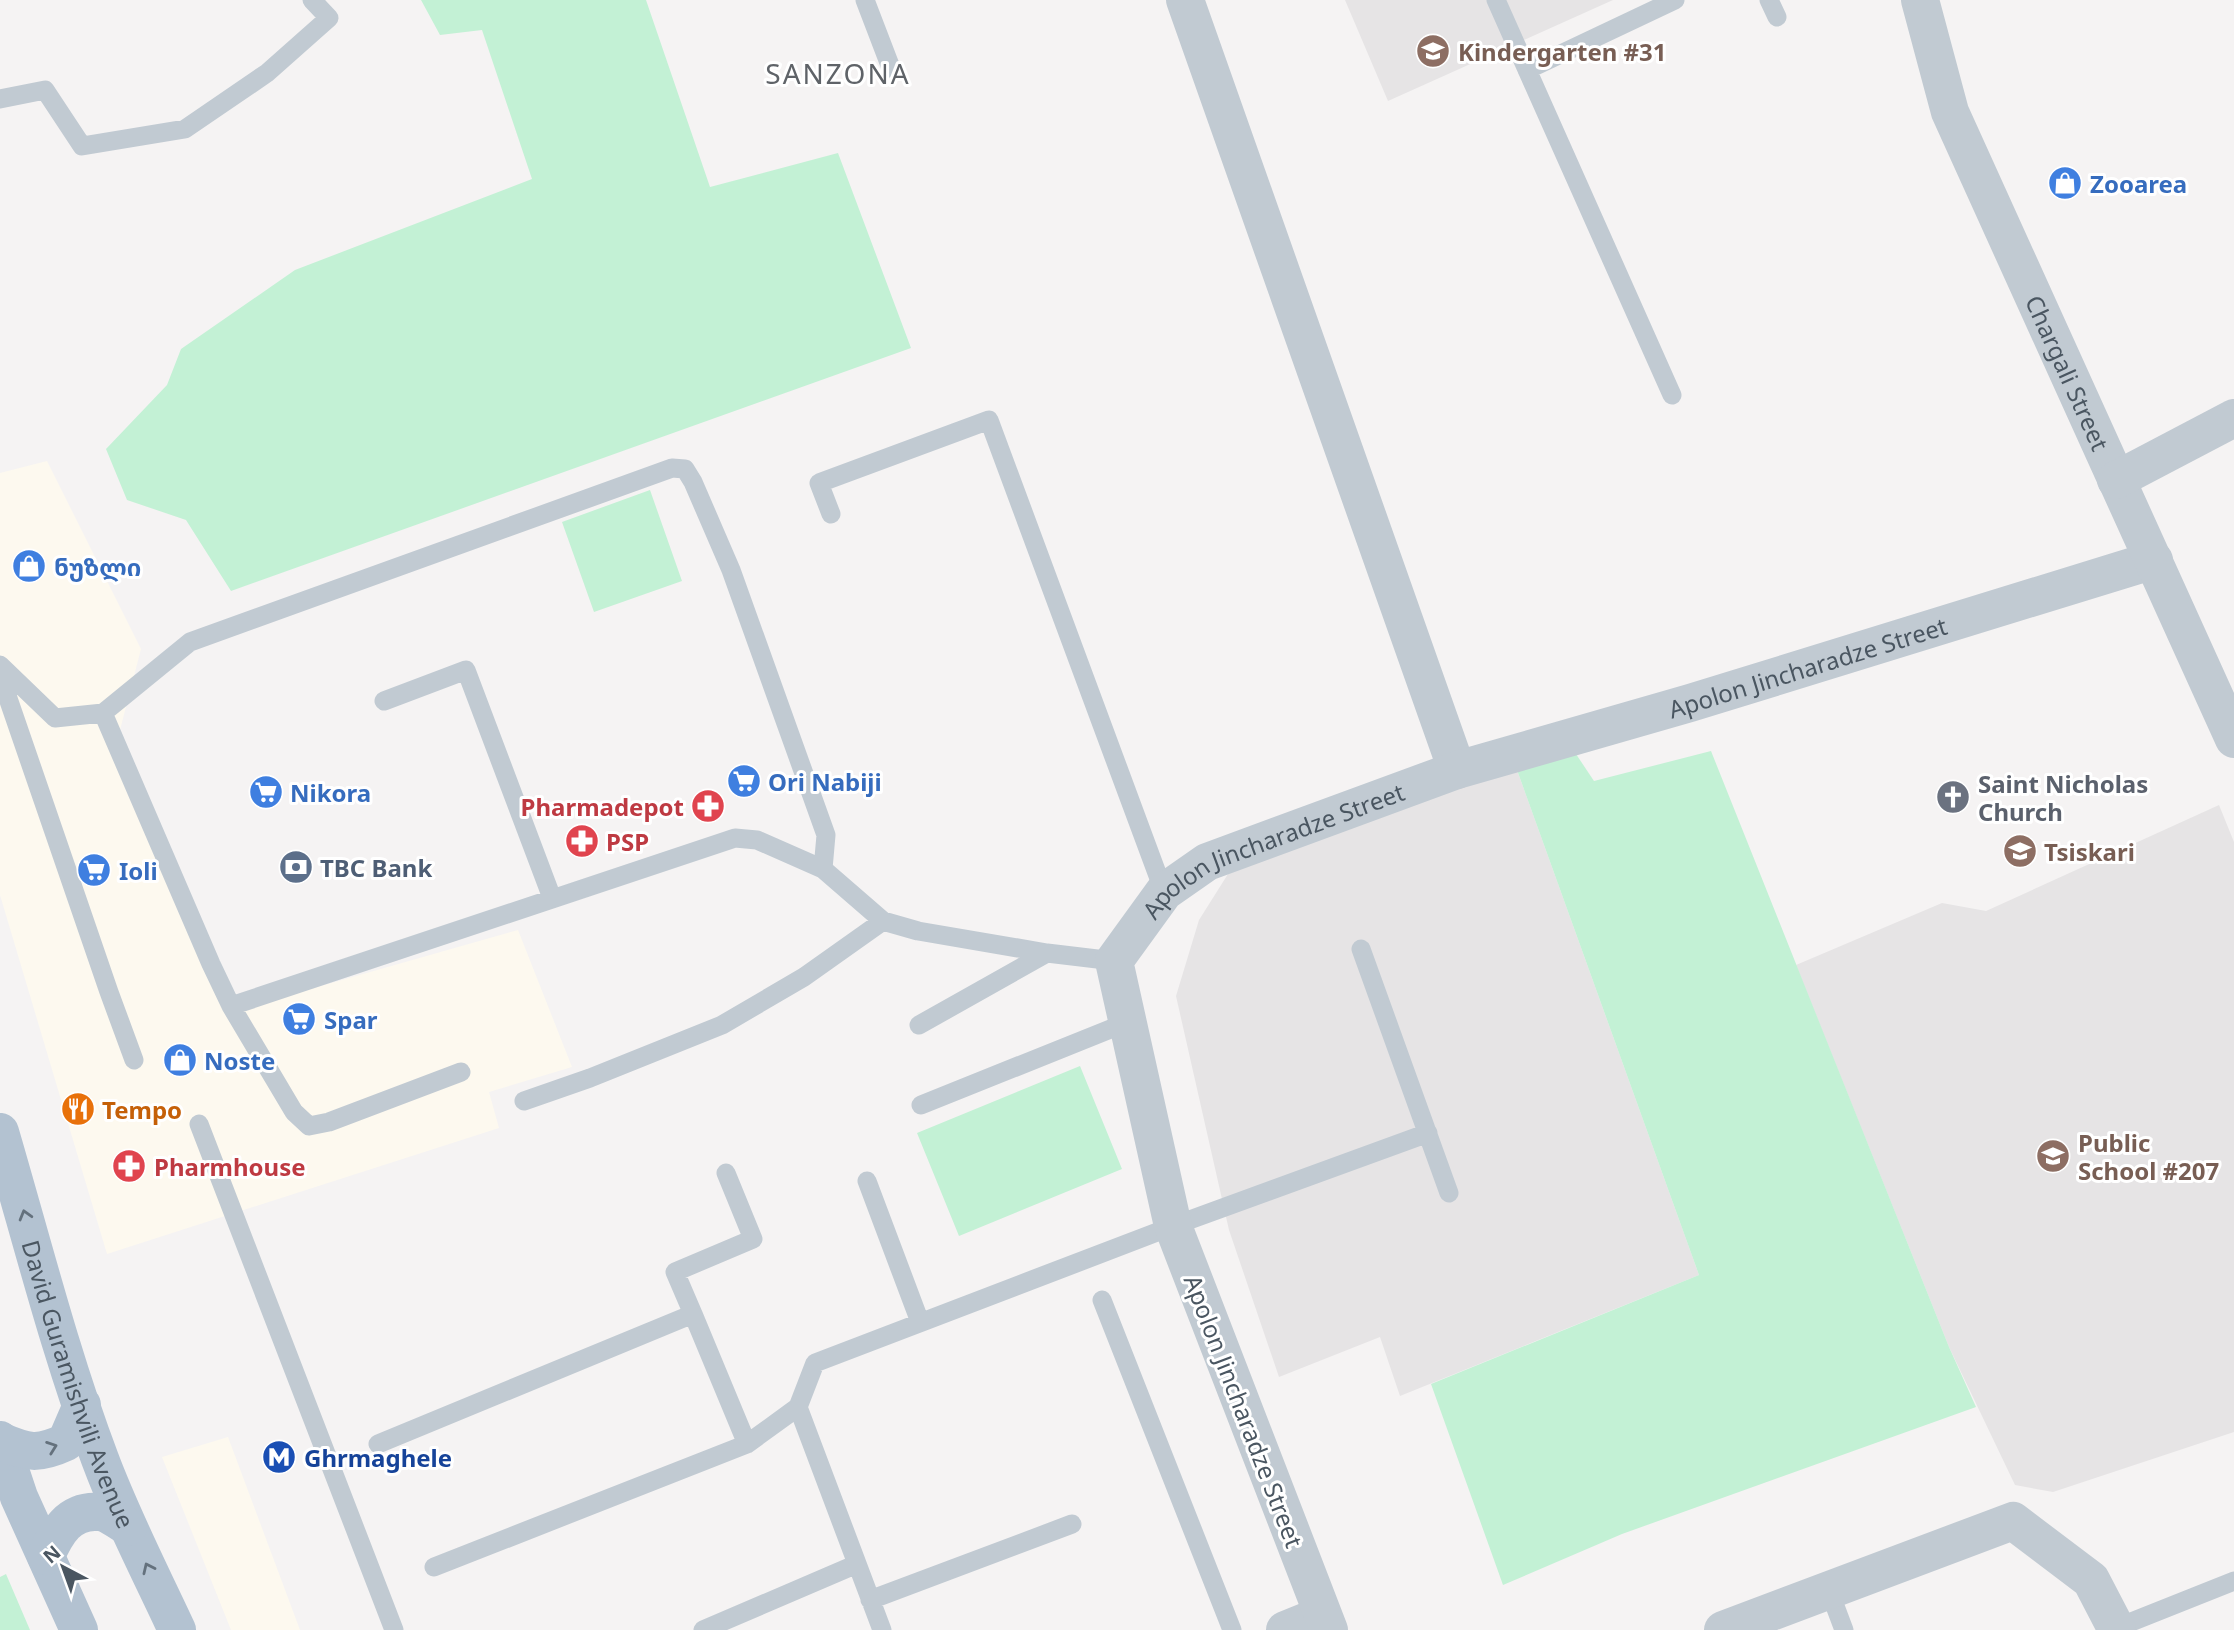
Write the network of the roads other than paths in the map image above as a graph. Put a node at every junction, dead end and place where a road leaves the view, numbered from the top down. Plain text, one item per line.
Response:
1 (312, 0) edge
2 (865, 0) edge
3 (1185, 0) edge
4 (1496, 0) edge
5 (1675, 0) edge
6 (1920, 0) edge
7 (891, 68) dead end
8 (1527, 70) junction
9 (0, 99) edge
10 (1672, 395) dead end
11 (2234, 418) edge
12 (2116, 480) junction
13 (831, 514) dead end
14 (2154, 560) junction
15 (0, 665) edge
16 (0, 675) edge
17 (384, 701) dead end
18 (103, 713) junction
19 (2234, 739) edge
20 (1457, 769) junction
21 (823, 869) junction
22 (1164, 892) junction
23 (552, 898) junction
24 (883, 921) junction
25 (1361, 948) dead end
26 (1047, 953) junction
27 (1114, 961) junction
28 (231, 1006) junction
29 (1128, 1022) junction
30 (919, 1025) dead end
31 (134, 1060) dead end
32 (461, 1072) dead end
33 (524, 1101) dead end
34 (921, 1105) dead end
35 (198, 1124) dead end
36 (0, 1132) edge
37 (1428, 1133) junction
38 (726, 1172) dead end
39 (867, 1181) dead end
40 (1449, 1193) dead end
41 (1173, 1226) junction
42 (1102, 1300) dead end
43 (693, 1314) junction
44 (920, 1322) junction
45 (82, 1405) junction
46 (798, 1407) junction
47 (0, 1440) edge
48 (378, 1444) dead end
49 (747, 1444) junction
50 (9, 1501) edge
51 (1072, 1524) dead end
52 (128, 1527) junction
53 (46, 1556) junction
54 (857, 1564) junction
55 (434, 1567) dead end
56 (2234, 1581) edge
57 (1829, 1590) junction
58 (870, 1600) junction
59 (1325, 1623) edge
60 (2117, 1629) edge
61 (79, 1630) edge
62 (177, 1630) edge
63 (394, 1630) edge
64 (703, 1630) edge
65 (882, 1630) edge
66 (1232, 1630) edge
67 (1285, 1630) edge
68 (1723, 1630) edge
69 (1844, 1630) edge

1 - 9 lane
2 - 7 lane
3 - 20 street
4 - 8 lane
5 - 8 lane
6 - 12 street, Chargali Street
8 - 10 lane
11 - 12 street
12 - 14 street, Chargali Street
13 - 22 lane
14 - 19 street, Chargali Street
14 - 20 street, Apolon Jincharadze Street
15 - 18 lane
16 - 31 lane
17 - 23 lane
18 - 21 lane
18 - 28 lane
20 - 22 street, Apolon Jincharadze Street
21 - 23 lane
21 - 24 lane
22 - 27 street, Apolon Jincharadze Street
23 - 28 lane
24 - 26 lane
24 - 33 lane
25 - 37 lane
26 - 27 lane
26 - 30 lane
27 - 29 street, Apolon Jincharadze Street
28 - 32 lane
29 - 34 lane
29 - 41 street, Apolon Jincharadze Street
35 - 63 lane
45 -> 36 main road, David Guramishvili Avenue
37 - 40 lane
37 - 41 lane
38 - 43 lane
39 - 44 lane
41 - 44 lane
41 - 59 street, Apolon Jincharadze Street
42 - 66 lane
43 - 48 lane
43 - 49 lane
44 - 46 lane
47 -> 45 main road
45 - 52 main road, David Guramishvili Avenue
46 - 49 lane
46 - 54 lane
47 - 50 main road
49 - 55 lane
50 - 53 main road
51 - 58 lane
52 - 53 main road
62 -> 52 main road, David Guramishvili Avenue
53 - 61 main road
54 - 58 lane
54 - 64 lane
56 - 60 lane
57 - 60 street
57 - 68 street
57 - 69 lane
58 - 65 lane
59 - 67 street, Apolon Jincharadze Street

